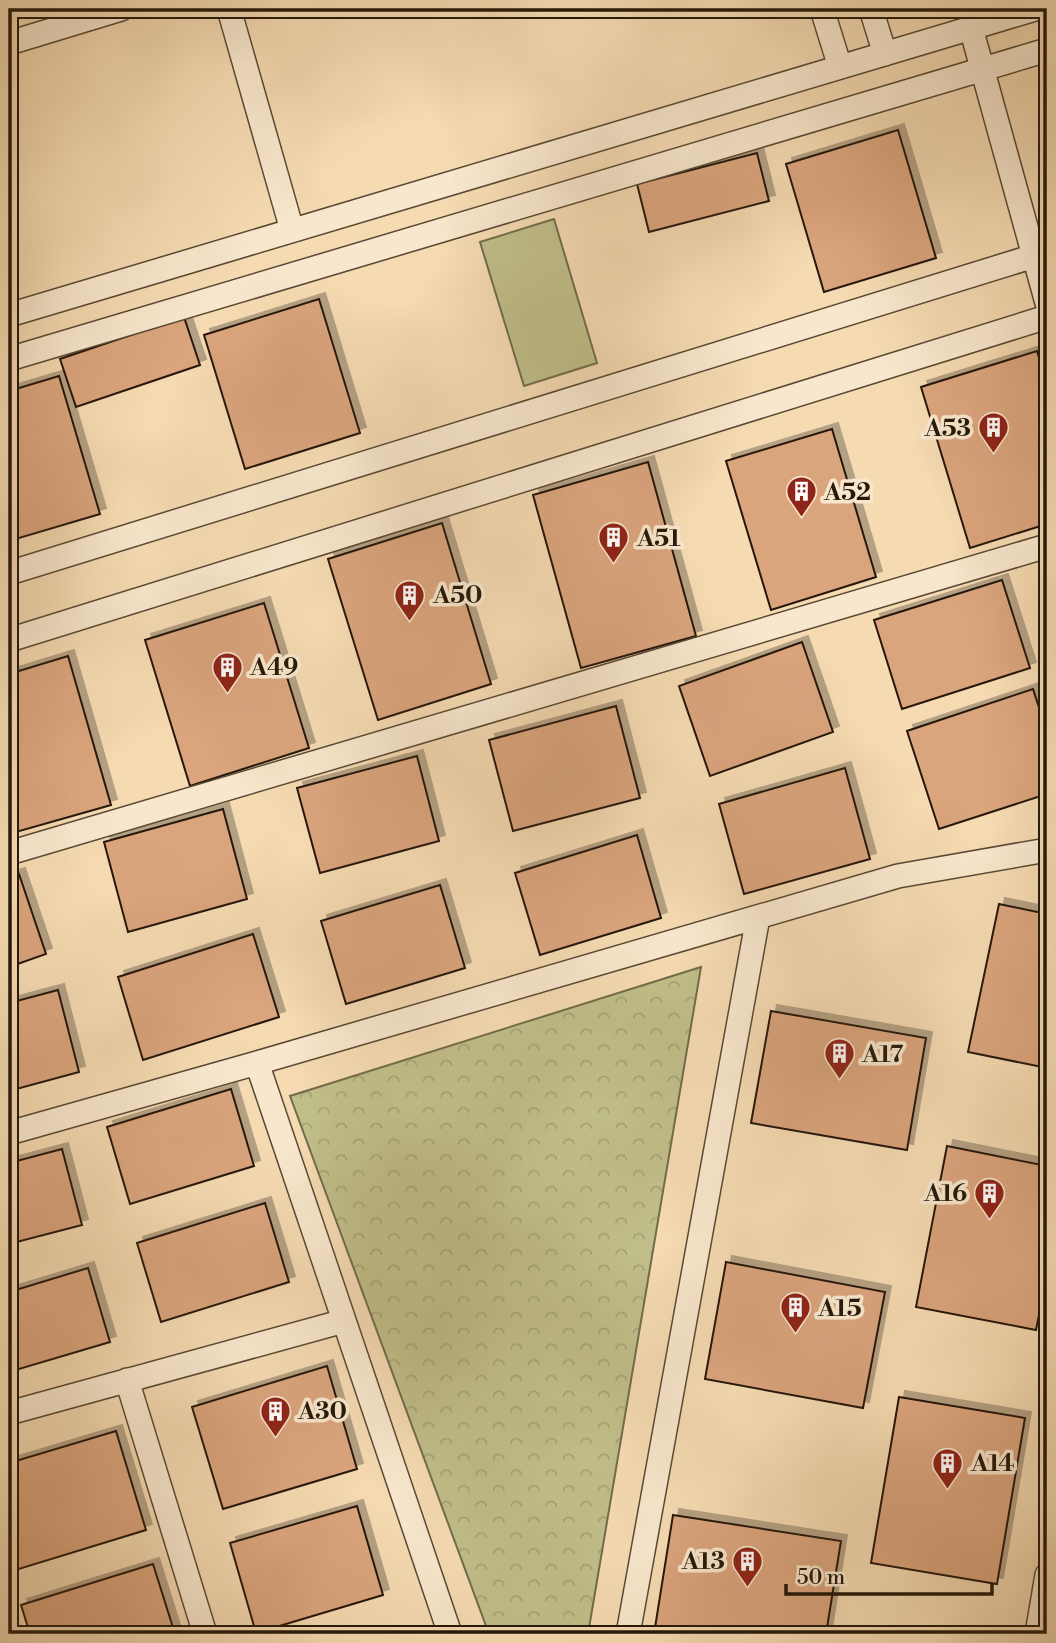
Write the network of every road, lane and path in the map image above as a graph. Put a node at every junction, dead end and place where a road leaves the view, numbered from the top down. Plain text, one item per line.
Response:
1 (121, 9) edge
2 (229, 9) edge
3 (822, 9) edge
4 (872, 9) edge
5 (1035, 9) edge
6 (61, 18) edge
7 (971, 28) junction
8 (9, 43) edge
9 (1047, 50) edge
10 (885, 54) junction
11 (840, 67) junction
12 (982, 70) junction
13 (292, 230) junction
14 (1041, 254) edge
15 (1047, 303) edge
16 (9, 315) edge
17 (1047, 317) edge
18 (9, 359) edge
19 (1047, 546) edge
20 (9, 573) edge
21 (9, 640) edge
22 (1047, 850) edge
23 (9, 853) edge
24 (758, 917) junction
25 (257, 1063) junction
26 (9, 1132) edge
27 (344, 1321) junction
28 (127, 1380) junction
29 (9, 1413) edge
30 (1047, 1575) edge
31 (205, 1634) edge
32 (450, 1634) edge
33 (628, 1634) edge
34 (1037, 1634) edge

1 - 6 street
2 - 13 street
3 - 11 street
4 - 10 street
5 - 7 street
6 - 8 street
7 - 10 street
7 - 12 street
9 - 12 street
10 - 11 street
11 - 13 street
12 - 14 street
12 - 18 street
13 - 16 street
14 - 15 street
14 - 20 street
17 - 21 street
19 - 23 street
22 - 24 street
24 - 25 street
24 - 33 street
25 - 26 street
25 - 27 street
27 - 28 street
27 - 32 street
28 - 29 street
28 - 31 street
30 - 34 street

